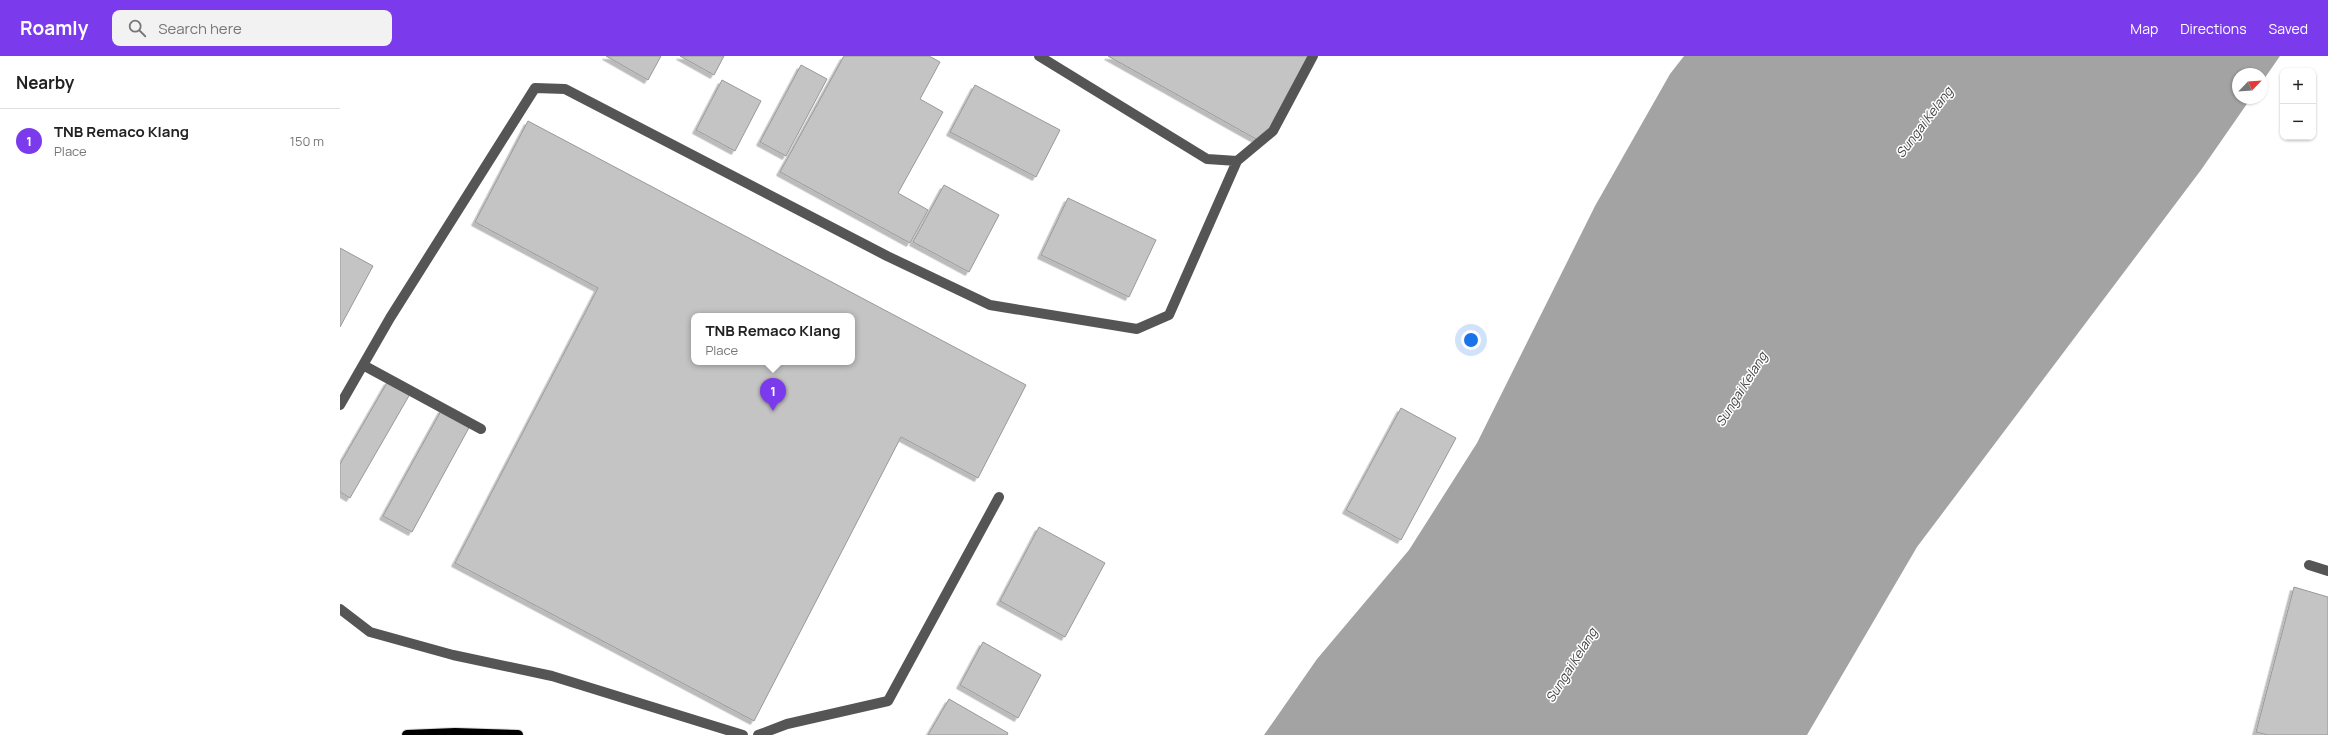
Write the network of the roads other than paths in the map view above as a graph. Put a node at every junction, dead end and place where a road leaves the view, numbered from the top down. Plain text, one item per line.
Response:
1 (1039, 56) edge
2 (1313, 56) edge
3 (1237, 161) junction
4 (363, 365) junction
5 (340, 405) edge
6 (480, 429) dead end
7 (999, 496) dead end
8 (2309, 566) dead end
9 (2328, 571) edge
10 (340, 609) edge
11 (455, 734) edge
12 (407, 735) edge
13 (518, 735) edge
14 (743, 735) edge
15 (758, 735) edge

1 - 3 lane
2 - 3 lane
3 - 4 lane
4 - 5 lane
4 - 6 lane
7 - 15 lane
8 - 9 lane
10 - 14 lane
11 - 12 main road
11 - 13 main road

